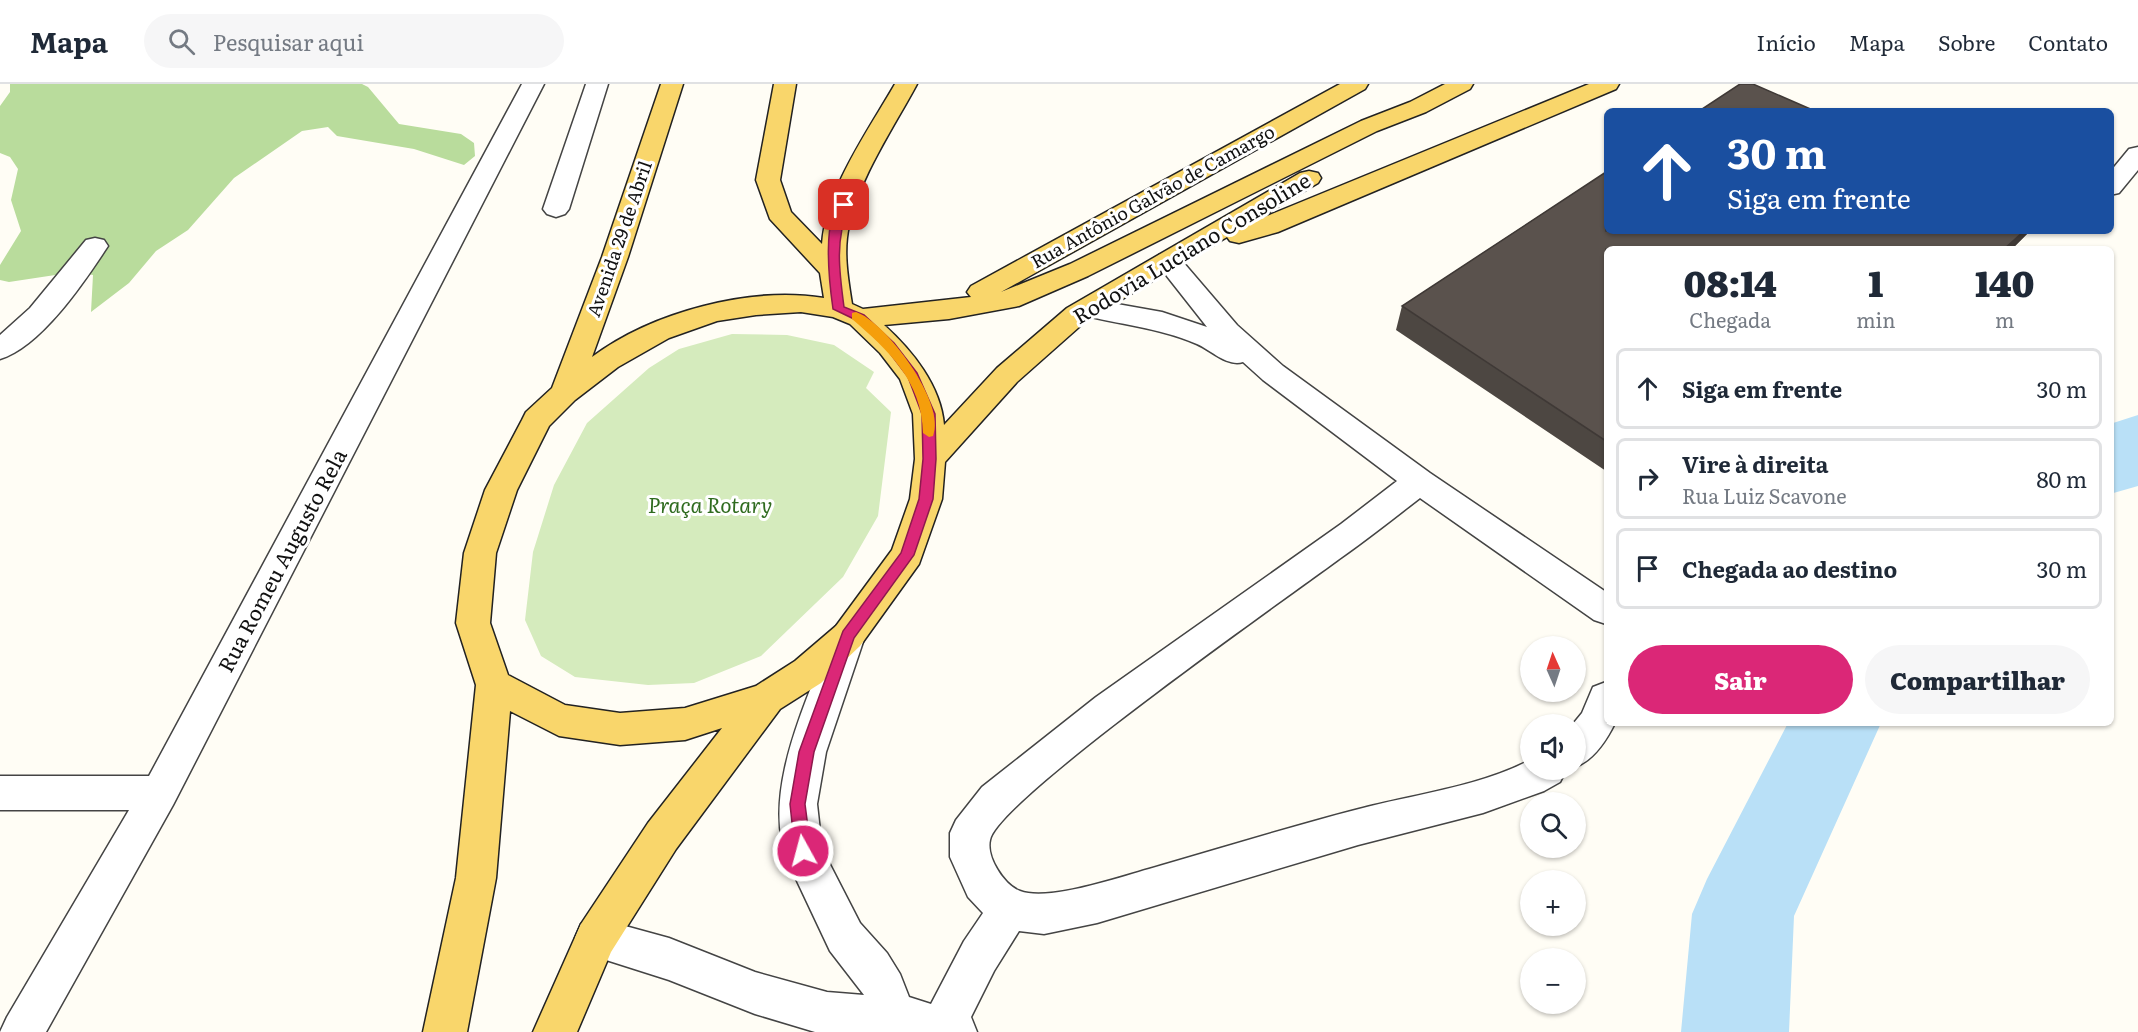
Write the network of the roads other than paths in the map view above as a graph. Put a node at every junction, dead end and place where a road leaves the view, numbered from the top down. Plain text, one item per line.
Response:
1 (533, 84) edge
2 (597, 84) edge
3 (672, 84) edge
4 (784, 84) edge
5 (906, 84) edge
6 (1357, 84) edge
7 (1462, 84) edge
8 (1608, 84) edge
9 (1418, 107) junction
10 (2138, 154) edge
11 (2114, 183) edge
12 (556, 209) dead end
13 (95, 246) dead end
14 (1177, 256) junction
15 (833, 271) junction
16 (1089, 308) junction
17 (949, 310) junction
18 (849, 313) junction
19 (0, 349) edge
20 (1274, 373) junction
21 (565, 393) junction
22 (930, 459) junction
23 (1419, 481) junction
24 (1604, 609) edge
25 (848, 636) junction
26 (494, 685) junction
27 (767, 698) junction
28 (1604, 703) edge
29 (1586, 736) edge
30 (1527, 780) edge
31 (0, 793) edge
32 (160, 793) junction
33 (1009, 910) junction
34 (596, 938) junction
35 (892, 1014) junction
36 (949, 1030) edge
37 (22, 1032) edge
38 (445, 1032) edge
39 (555, 1032) edge

1 - 32 street, Rua Romeu Augusto Rela
2 - 12 street
3 - 21 main road, Avenida 29 de Abril
4 - 15 main road
5 - 15 main road
6 - 17 main road, Rua Antônio Galvão de Camargo
7 - 9 main road, Rodovia Luciano Consoline
8 - 14 main road
9 - 14 main road, Rodovia Luciano Consoline
9 - 17 main road, Rodovia Luciano Consoline
10 - 11 street
13 - 19 street
14 - 16 main road, Rodovia Luciano Consoline
14 - 20 street
15 - 18 main road
16 - 20 street
16 - 22 main road, Rodovia Luciano Consoline
17 - 18 main road, Rodovia Luciano Consoline
18 - 21 main road, Rodovia Luciano Consoline
18 - 22 main road
20 - 23 street
21 - 26 main road, Rodovia Luciano Consoline
22 - 25 main road
23 - 24 street
23 - 33 street
25 - 27 main road
25 - 35 street
26 - 27 main road
26 - 38 main road
27 - 34 main road
28 - 29 street
30 - 33 street
31 - 32 street
32 - 37 street, Rua Romeu Augusto Rela
33 - 36 street
34 - 35 street
34 - 39 main road
35 - 36 street

